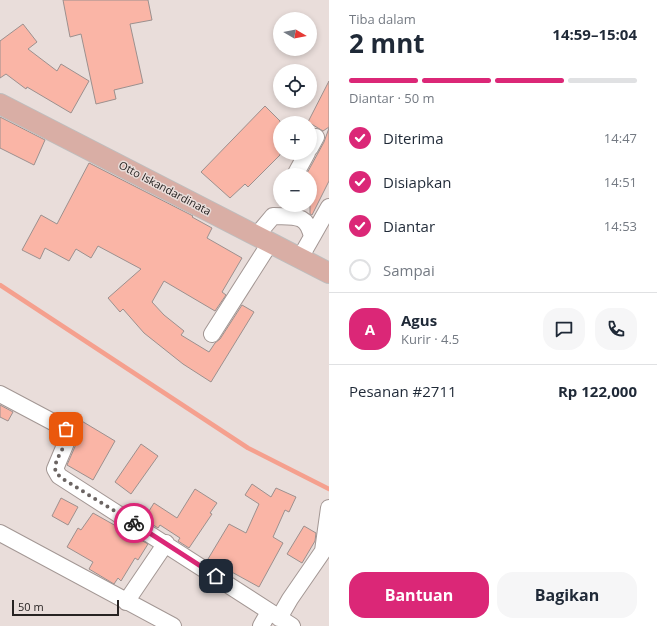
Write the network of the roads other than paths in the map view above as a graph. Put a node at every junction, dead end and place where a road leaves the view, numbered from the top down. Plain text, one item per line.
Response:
1 (0, 104) edge
2 (329, 207) edge
3 (276, 212) edge
4 (281, 212) edge
5 (312, 237) junction
6 (264, 239) junction
7 (300, 258) junction
8 (329, 273) edge
9 (212, 334) dead end
10 (0, 394) edge
11 (329, 508) edge
12 (0, 532) edge
13 (166, 543) junction
14 (126, 602) junction
15 (280, 619) edge
16 (174, 626) edge
17 (261, 626) edge

1 - 6 main road, Otto Iskandardinata
2 - 5 street
3 - 6 street
4 - 5 street
5 - 7 street
6 - 7 main road, Otto Iskandardinata
6 - 9 street
7 - 8 main road, Otto Iskandardinata
10 - 13 street
11 - 15 street
12 - 14 street
13 - 14 street
13 - 15 street
14 - 16 street
15 - 17 street

